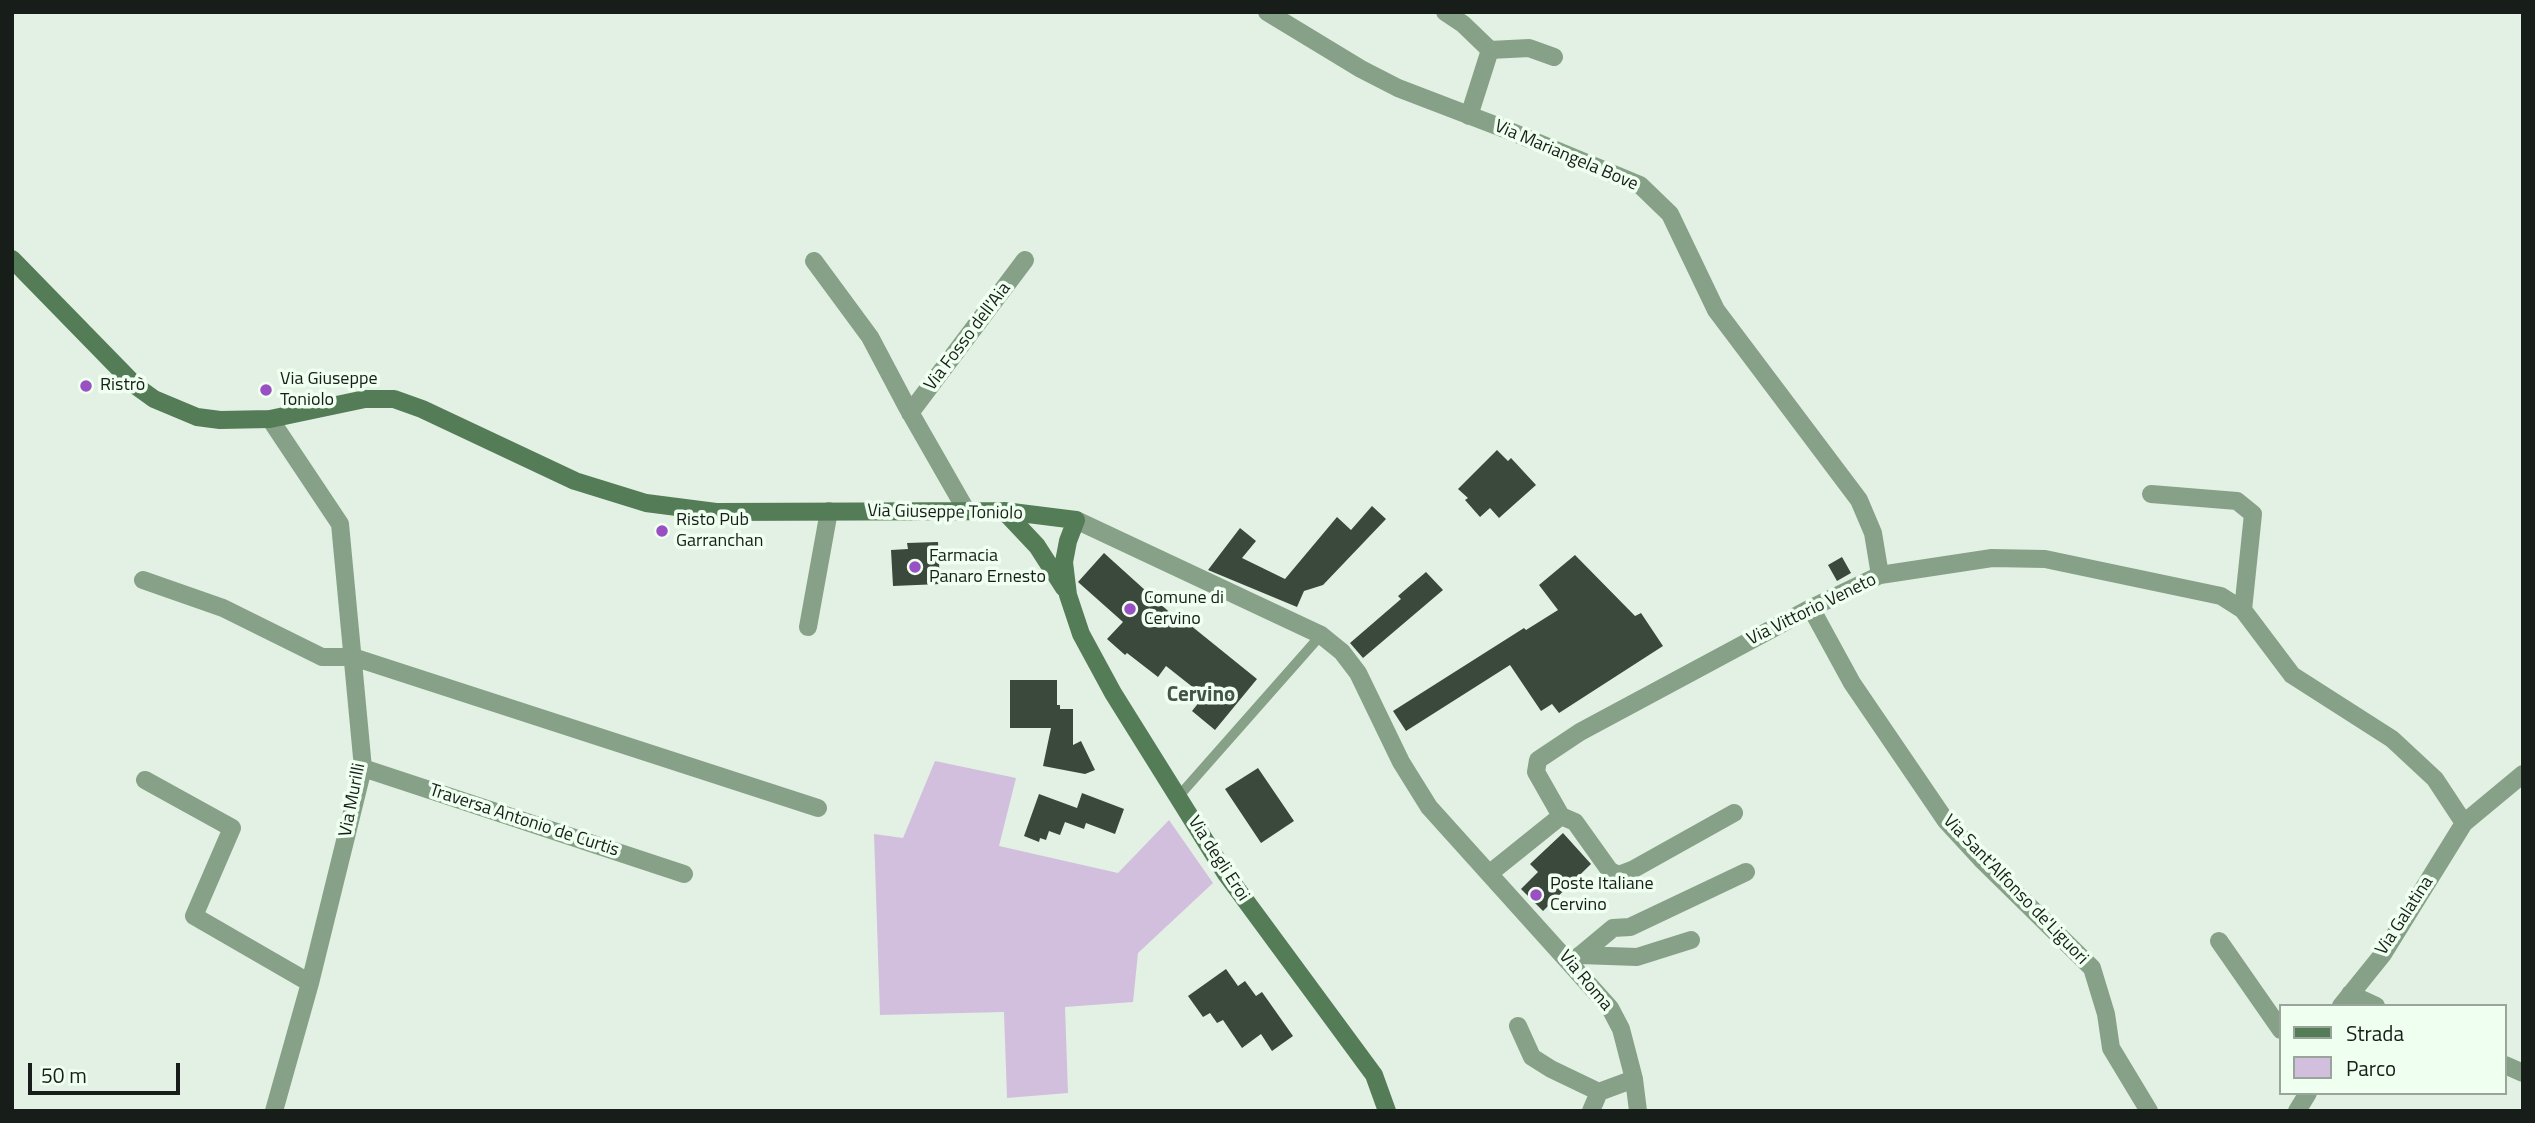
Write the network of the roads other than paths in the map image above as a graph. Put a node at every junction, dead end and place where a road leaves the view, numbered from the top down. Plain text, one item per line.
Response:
1 (1267, 12) edge
2 (1444, 12) edge
3 (1490, 50) junction
4 (1554, 57) dead end
5 (1469, 116) junction
6 (12, 259) edge
7 (1025, 260) dead end
8 (814, 261) dead end
9 (911, 413) junction
10 (270, 419) junction
11 (2151, 494) dead end
12 (966, 510) junction
13 (829, 511) junction
14 (1004, 511) junction
15 (1076, 520) junction
16 (1880, 575) junction
17 (143, 580) dead end
18 (1068, 595) junction
19 (1811, 607) junction
20 (2243, 610) junction
21 (808, 627) dead end
22 (1321, 635) junction
23 (353, 657) junction
24 (363, 768) junction
25 (2523, 774) edge
26 (145, 780) dead end
27 (1178, 797) junction
28 (818, 808) dead end
29 (1734, 813) dead end
30 (1561, 816) junction
31 (2464, 823) junction
32 (1746, 872) dead end
33 (1490, 873) junction
34 (684, 874) dead end
35 (1690, 940) dead end
36 (2219, 940) dead end
37 (1576, 959) junction
38 (310, 984) junction
39 (2346, 1000) edge
40 (2366, 1004) edge
41 (1518, 1026) dead end
42 (2280, 1029) edge
43 (2507, 1066) edge
44 (2523, 1073) edge
45 (1634, 1079) junction
46 (1599, 1092) junction
47 (2307, 1095) edge
48 (274, 1111) edge
49 (1388, 1111) edge
50 (1591, 1111) edge
51 (1638, 1111) edge
52 (2150, 1111) edge
53 (2297, 1111) edge

1 - 5 street, Via Mariangela Bove
2 - 3 street
3 - 4 street
3 - 5 street
5 - 16 street, Via Mariangela Bove
6 - 10 street, Via Giuseppe Toniolo
7 - 9 street, Via Fosso dell'Aia
8 - 9 street, Via Fosso dell'Aia
9 - 12 street, Via Fosso dell'Aia
10 - 13 street, Via Giuseppe Toniolo
10 - 23 street, Via Murilli
11 - 20 street
12 - 13 street, Via Giuseppe Toniolo
12 - 14 street, Via Giuseppe Toniolo
13 - 21 street
14 - 15 street, Via Giuseppe Toniolo
14 - 18 street, Via degli Eroi
15 - 18 street, Via degli Eroi
15 - 22 street, Via Giuseppe Toniolo
16 - 19 street, Via Vittorio Veneto
16 - 20 street, Via Vittorio Veneto
17 - 23 street
18 - 27 street, Via degli Eroi
19 - 30 street, Via Vittorio Veneto
19 - 52 street, Via Sant'Alfonso de'Liguori
20 - 31 street, Via Vittorio Veneto
22 - 27 lane
22 - 33 street, Via Giuseppe Toniolo
23 - 24 street, Via Murilli
23 - 28 street
24 - 34 street, Traversa Antonio de Curtis
24 - 38 street, Via Murilli
25 - 31 street, Via Galatina
26 - 38 street
27 - 49 street, Via degli Eroi
29 - 30 street
30 - 33 street
31 - 39 street, Via Galatina
32 - 37 street
33 - 37 street, Via Roma
35 - 37 street
36 - 42 street
37 - 45 street, Via Roma
38 - 48 street, Via Murilli
39 - 40 street
41 - 46 street
43 - 44 street
45 - 46 street
45 - 51 street, Via Roma
46 - 50 street
47 - 53 street

